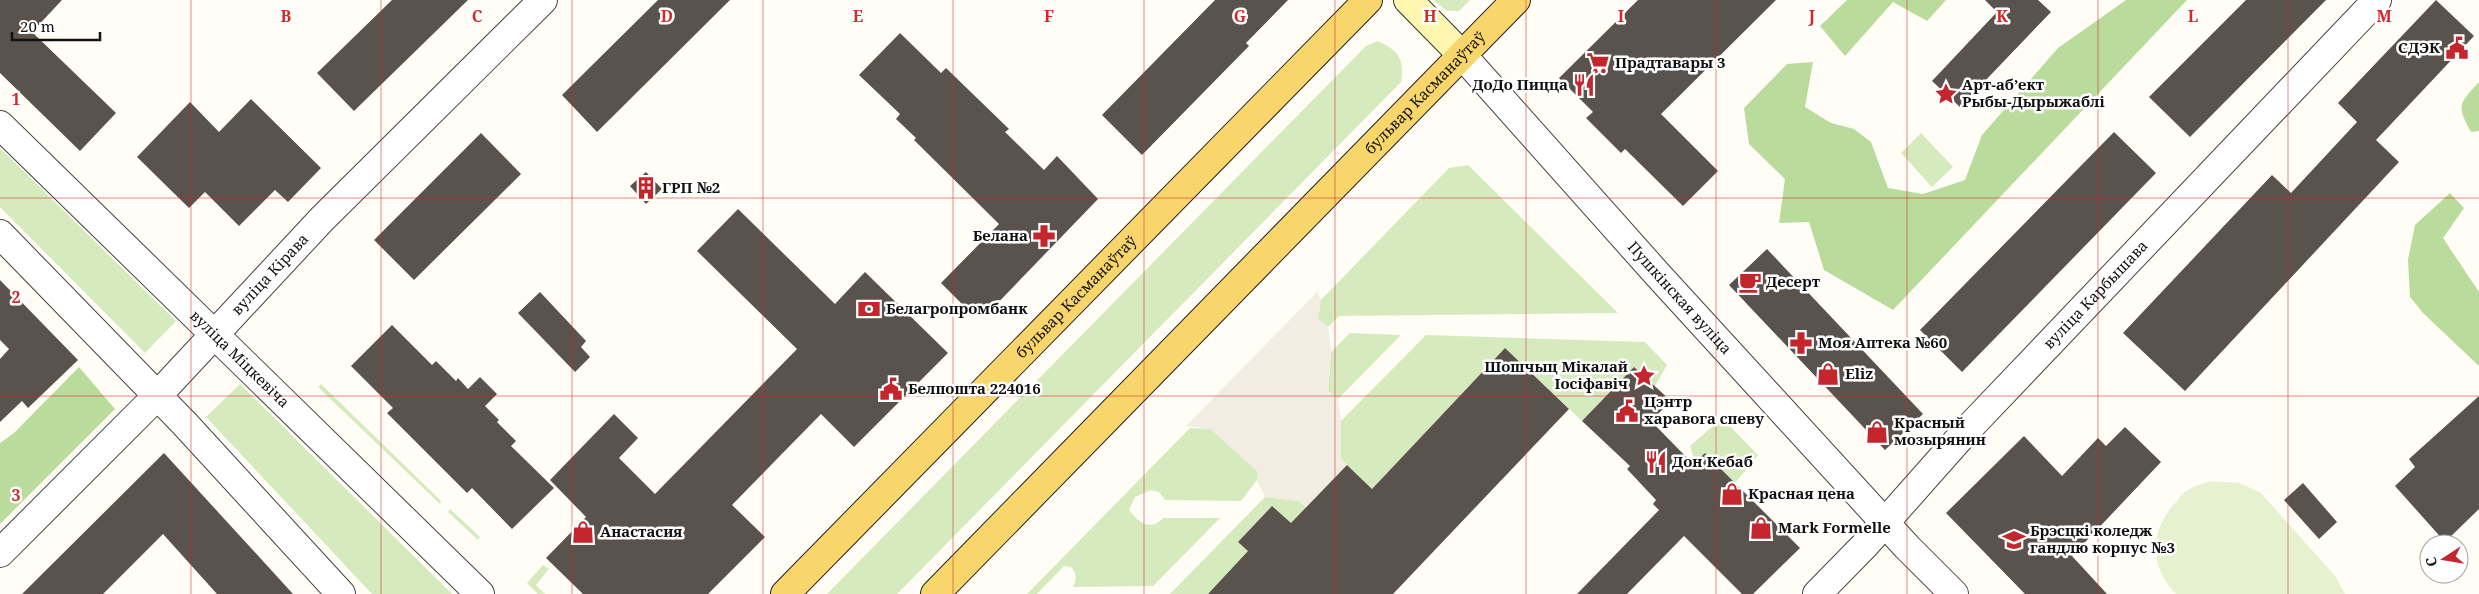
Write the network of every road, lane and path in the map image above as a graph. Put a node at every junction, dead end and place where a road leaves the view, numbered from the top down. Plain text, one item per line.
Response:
1 (543, 0) edge
2 (1368, 0) edge
3 (1408, 0) edge
4 (1516, 0) edge
5 (2377, 0) edge
6 (1462, 55) junction
7 (0, 125) edge
8 (0, 234) edge
9 (214, 333) junction
10 (157, 396) junction
11 (1884, 522) junction
12 (0, 553) edge
13 (341, 594) edge
14 (480, 594) edge
15 (784, 594) edge
16 (935, 594) edge
17 (1817, 594) edge
18 (1954, 594) edge

1 - 9 street, вуліца Кірава
2 - 15 main road, бульвар Касманаўтаў
3 - 6 main road, Пушкінская вуліца
4 - 6 main road, бульвар Касманаўтаў
5 - 11 street, вуліца Карбышава
6 - 11 street, Пушкінская вуліца
6 - 16 main road, бульвар Касманаўтаў
7 - 9 street, вуліца Міцкевіча
8 - 10 street
9 - 10 street, вуліца Кірава
9 - 14 street, вуліца Міцкевіча
10 - 12 street, вуліца Кірава
10 - 13 street
11 - 17 street, вуліца Карбышава
11 - 18 street, Пушкінская вуліца

